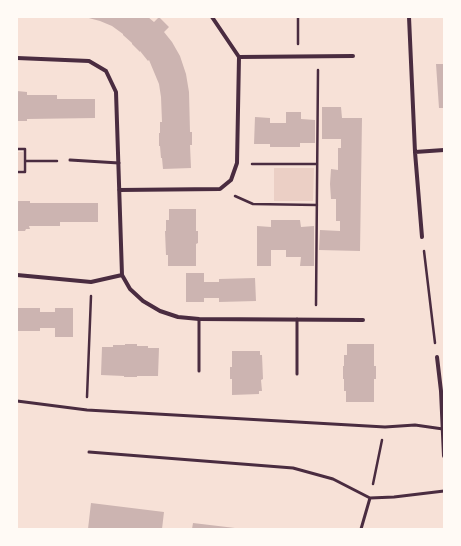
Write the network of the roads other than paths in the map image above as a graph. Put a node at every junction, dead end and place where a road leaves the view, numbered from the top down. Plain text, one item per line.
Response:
1 (212, 17) edge
2 (409, 17) edge
3 (353, 56) dead end
4 (239, 57) junction
5 (17, 58) edge
6 (444, 150) edge
7 (416, 152) junction
8 (70, 160) road end
9 (119, 163) junction
10 (119, 190) junction
11 (422, 237) road end
12 (122, 274) junction
13 (17, 275) edge
14 (199, 319) junction
15 (297, 319) junction
16 (364, 320) dead end
17 (437, 357) road end
18 (199, 371) dead end
19 (297, 374) dead end
20 (17, 400) edge
21 (443, 429) junction
22 (89, 452) dead end
23 (444, 456) edge
24 (444, 491) edge
25 (370, 498) junction
26 (361, 529) edge

1 - 4 street
2 - 7 street
3 - 4 street
4 - 10 street
5 - 9 street
6 - 7 street
7 - 11 street
8 - 9 lane
9 - 10 street
10 - 12 street
12 - 13 street
12 - 14 street
14 - 15 street
14 - 18 lane
15 - 16 street
15 - 19 lane
17 - 21 street
20 - 21 lane
21 - 23 street
22 - 25 lane
24 - 25 lane
25 - 26 lane

